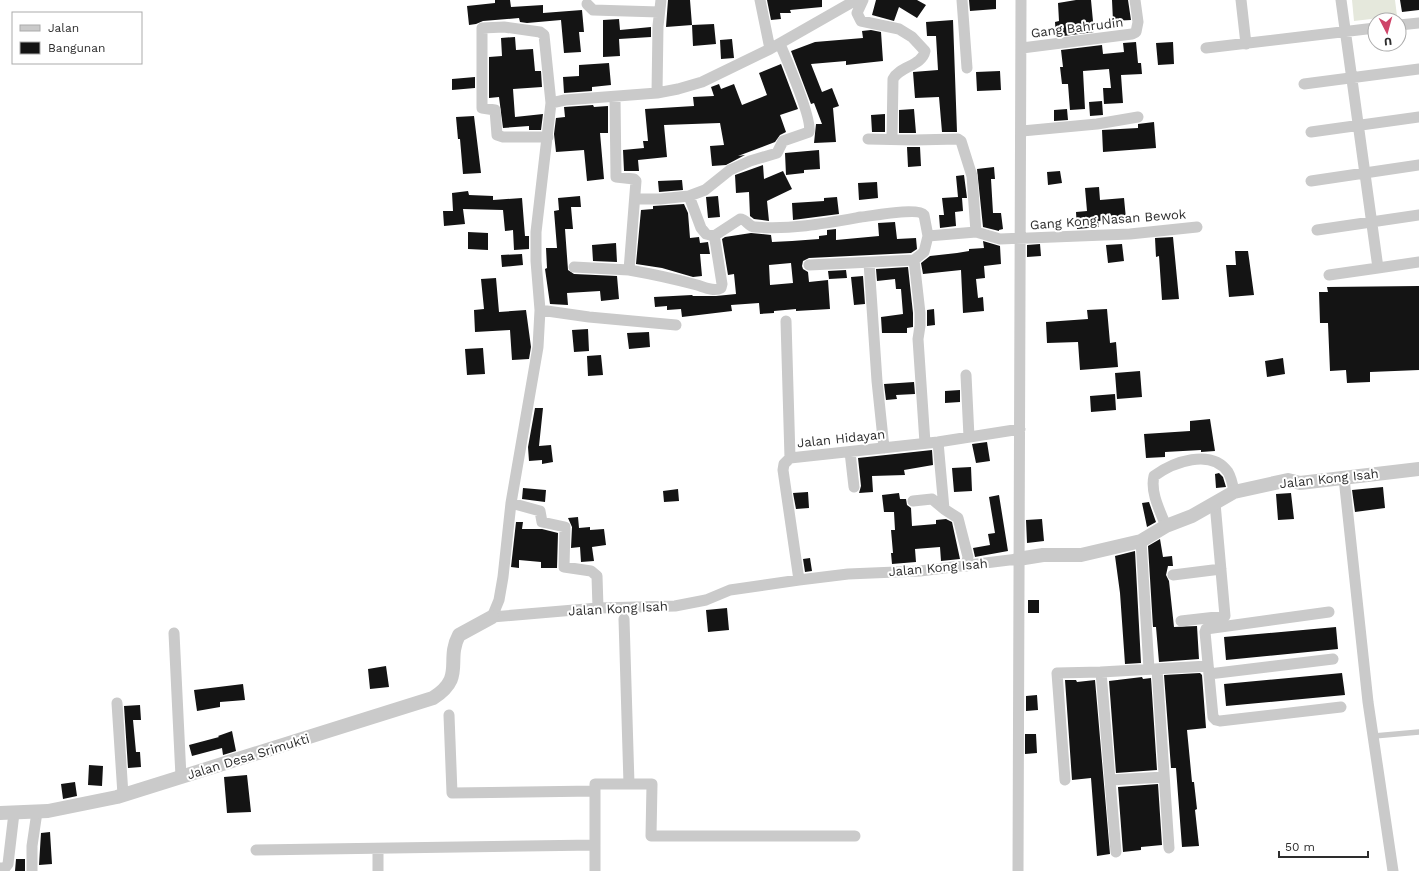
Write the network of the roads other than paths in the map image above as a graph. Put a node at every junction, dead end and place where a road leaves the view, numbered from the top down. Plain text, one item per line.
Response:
1 (661, 0) edge
2 (760, 0) edge
3 (856, 0) edge
4 (863, 0) edge
5 (962, 0) edge
6 (1021, 0) edge
7 (1135, 0) edge
8 (1241, 0) edge
9 (1341, 0) edge
10 (587, 4) dead end
11 (659, 12) junction
12 (1419, 23) edge
13 (1407, 24) edge
14 (1367, 29) edge
15 (1344, 33) junction
16 (780, 44) junction
17 (1246, 44) junction
18 (1022, 48) junction
19 (1206, 48) dead end
20 (770, 49) junction
21 (967, 68) dead end
22 (1419, 69) edge
23 (1350, 78) junction
24 (1304, 84) dead end
25 (657, 93) junction
26 (615, 98) junction
27 (551, 103) junction
28 (1138, 117) dead end
29 (1419, 117) edge
30 (1357, 125) junction
31 (1022, 131) junction
32 (1311, 132) dead end
33 (548, 136) junction
34 (892, 138) junction
35 (868, 139) dead end
36 (1419, 165) edge
37 (1364, 173) junction
38 (1311, 181) dead end
39 (689, 196) junction
40 (636, 199) junction
41 (1419, 215) edge
42 (1371, 222) junction
43 (1197, 227) dead end
44 (1318, 230) dead end
45 (976, 232) junction
46 (714, 236) junction
47 (928, 236) junction
48 (1021, 238) junction
49 (914, 260) junction
50 (1419, 262) edge
51 (869, 263) junction
52 (809, 265) dead end
53 (574, 267) dead end
54 (1378, 268) junction
55 (629, 270) junction
56 (1328, 275) dead end
57 (540, 310) junction
58 (786, 321) dead end
59 (676, 325) dead end
60 (966, 375) dead end
61 (1020, 429) junction
62 (969, 437) junction
63 (938, 442) junction
64 (925, 443) junction
65 (884, 448) junction
66 (850, 452) junction
67 (790, 458) junction
68 (1419, 469) edge
69 (1344, 478) junction
70 (854, 487) dead end
71 (1234, 492) junction
72 (913, 501) dead end
73 (512, 503) junction
74 (1215, 503) junction
75 (944, 509) junction
76 (1166, 526) junction
77 (1141, 540) junction
78 (1018, 559) junction
79 (966, 566) junction
80 (1221, 570) junction
81 (1173, 575) dead end
82 (799, 580) junction
83 (598, 608) junction
84 (1329, 612) dead end
85 (492, 617) junction
86 (624, 619) dead end
87 (1181, 621) dead end
88 (174, 633) dead end
89 (456, 644) joint
90 (1333, 660) dead end
91 (1153, 669) junction
92 (1208, 670) junction
93 (1101, 672) junction
94 (117, 703) dead end
95 (1341, 707) dead end
96 (449, 715) dead end
97 (1419, 732) edge
98 (1374, 736) junction
99 (181, 777) junction
100 (1164, 777) junction
101 (1065, 780) dead end
102 (1110, 780) junction
103 (629, 784) junction
104 (595, 791) junction
105 (123, 795) junction
106 (37, 812) junction
107 (14, 813) junction
108 (0, 814) edge
109 (855, 836) dead end
110 (596, 845) junction
111 (1169, 848) dead end
112 (378, 849) junction
113 (256, 850) dead end
114 (1116, 852) dead end
115 (0, 868) edge
116 (32, 871) edge
117 (378, 871) edge
118 (595, 871) edge
119 (1018, 871) edge
120 (1393, 871) edge

1 - 11 street
2 - 20 street
3 - 16 street
4 - 34 street
5 - 21 street
6 - 18 street
7 - 18 street, Gang Bahrudin
8 - 17 street
9 - 15 street
10 - 11 street
11 - 25 street
12 - 13 street
14 - 15 street
15 - 17 street
15 - 23 street
16 - 20 street
16 - 39 street
17 - 19 street
18 - 31 street
20 - 25 street
22 - 23 street
23 - 24 street
23 - 30 street
25 - 26 street
26 - 27 street
26 - 40 street
27 - 33 street
27 - 33 street
28 - 31 street
29 - 30 street
30 - 32 street
30 - 37 street
31 - 48 street
33 - 57 street
34 - 35 street
34 - 45 street
36 - 37 street
37 - 38 street
37 - 42 street
39 - 40 street
39 - 46 street
40 - 55 street
41 - 42 street
42 - 44 street
42 - 54 street
43 - 48 street, Gang Kong Nasan Bewok
45 - 47 street
45 - 48 street, Gang Kong Nasan Bewok
46 - 47 street
46 - 55 street
47 - 49 street
48 - 61 street
49 - 51 street
49 - 64 street
50 - 54 street
51 - 52 street
51 - 65 street
53 - 55 street
54 - 56 street
57 - 59 street
57 - 73 street
58 - 67 street
60 - 62 street
61 - 62 street, Jalan Hidayan
61 - 78 street
62 - 63 street, Jalan Hidayan
63 - 64 street, Jalan Hidayan
63 - 75 street
64 - 65 street, Jalan Hidayan
65 - 66 street, Jalan Hidayan
66 - 67 street, Jalan Hidayan
66 - 70 street
67 - 82 street, Jalan Hidayan
68 - 69 street, Jalan Kong Isah
69 - 71 street, Jalan Kong Isah
69 - 98 street
71 - 74 street, Jalan Kong Isah
71 - 76 street
72 - 75 street
73 - 83 street
73 - 85 street
74 - 76 street, Jalan Kong Isah
74 - 80 street
75 - 79 street
76 - 77 street, Jalan Kong Isah
77 - 78 street, Jalan Kong Isah
77 - 91 street
78 - 79 street, Jalan Kong Isah
78 - 119 street
79 - 82 street, Jalan Kong Isah
80 - 81 street
80 - 87 street
82 - 83 street, Jalan Kong Isah
83 - 85 street, Jalan Kong Isah
84 - 92 street
85 - 89 street, Jalan Kong Isah
86 - 103 street
88 - 99 street
89 - 99 street, Jalan Desa Srimukti
90 - 92 street
91 - 92 street
91 - 93 street
91 - 100 street
92 - 95 street
93 - 101 street
93 - 102 street
94 - 105 street
96 - 104 street
97 - 98 lane
98 - 120 street
99 - 105 street, Jalan Desa Srimukti
100 - 102 street
100 - 111 street
102 - 114 street
103 - 104 street
103 - 109 street
104 - 110 street
105 - 106 street, Jalan Desa Srimukti
106 - 107 street, Jalan Desa Srimukti
106 - 116 street
107 - 108 street, Jalan Desa Srimukti
107 - 115 street
110 - 112 street
110 - 118 street
112 - 113 street
112 - 117 street

